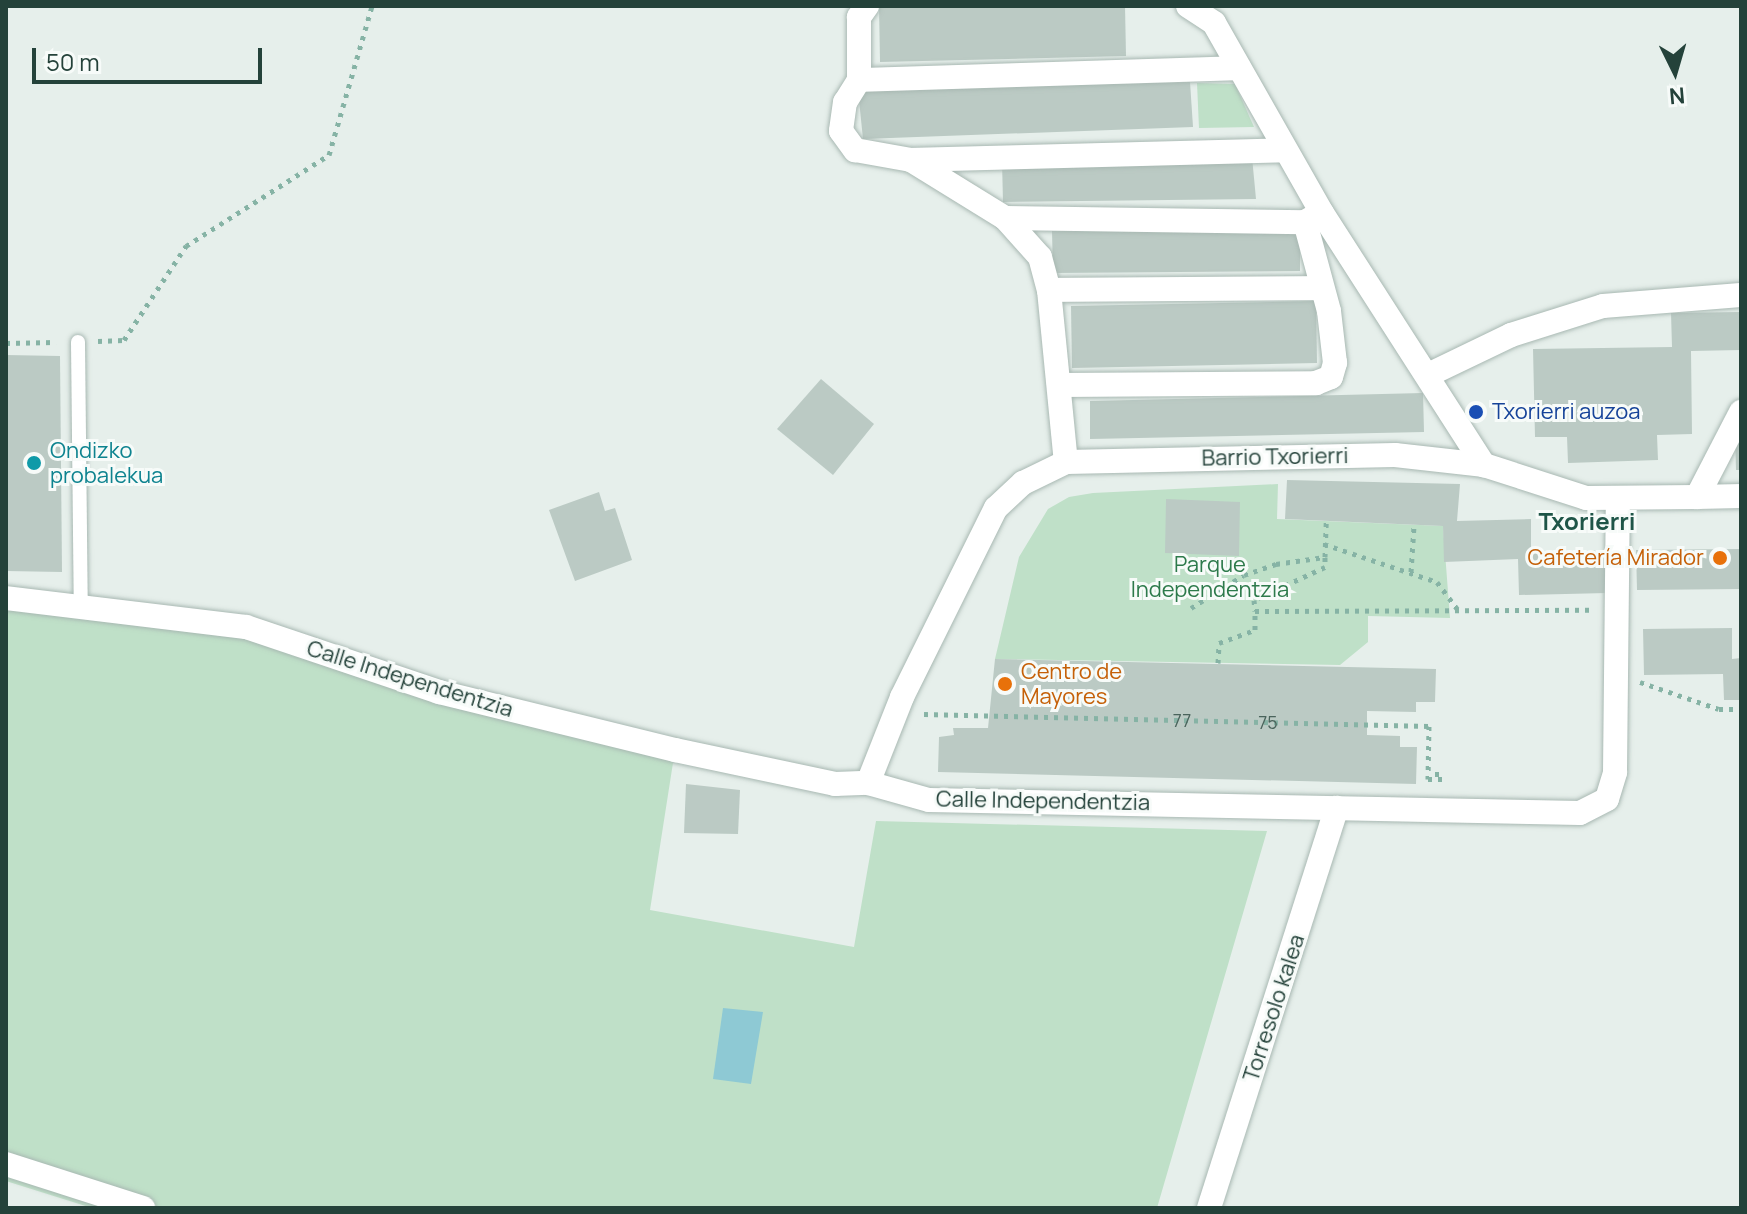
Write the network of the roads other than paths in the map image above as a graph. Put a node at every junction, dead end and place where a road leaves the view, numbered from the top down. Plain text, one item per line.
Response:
1 (867, 6) edge
2 (1188, 6) edge
3 (1239, 68) junction
4 (859, 80) junction
5 (1284, 150) junction
6 (911, 160) junction
7 (1005, 218) junction
8 (1313, 218) junction
9 (1321, 288) junction
10 (1049, 290) junction
11 (1741, 295) edge
12 (78, 342) dead end
13 (1428, 375) junction
14 (1060, 385) junction
15 (1741, 412) edge
16 (1066, 462) junction
17 (1484, 465) junction
18 (1741, 496) edge
19 (1697, 497) junction
20 (1618, 498) junction
21 (6, 598) edge
22 (81, 607) junction
23 (868, 783) junction
24 (1337, 808) junction
25 (6, 1164) edge
26 (143, 1208) edge
27 (1209, 1208) edge

1 - 4 street
2 - 3 street
3 - 4 street
3 - 5 street
4 - 6 street
5 - 6 street
5 - 8 street
6 - 7 street
7 - 8 street
7 - 10 street
8 - 9 street
8 - 13 street
9 - 10 street
9 - 14 street
10 - 14 street
11 - 13 street
12 - 22 lane
13 - 17 street
14 - 16 street
15 - 19 street
16 - 17 street, Barrio Txorierri
16 - 23 street, Barrio Txorierri
17 - 20 street, Barrio Txorierri
18 - 19 street, Barrio Txorierri
19 - 20 street, Barrio Txorierri
20 - 24 street, Calle Independentzia
21 - 22 street, Calle Independentzia
22 - 23 street, Calle Independentzia
23 - 24 street, Calle Independentzia
24 - 27 street, Torresolo kalea
25 - 26 street

